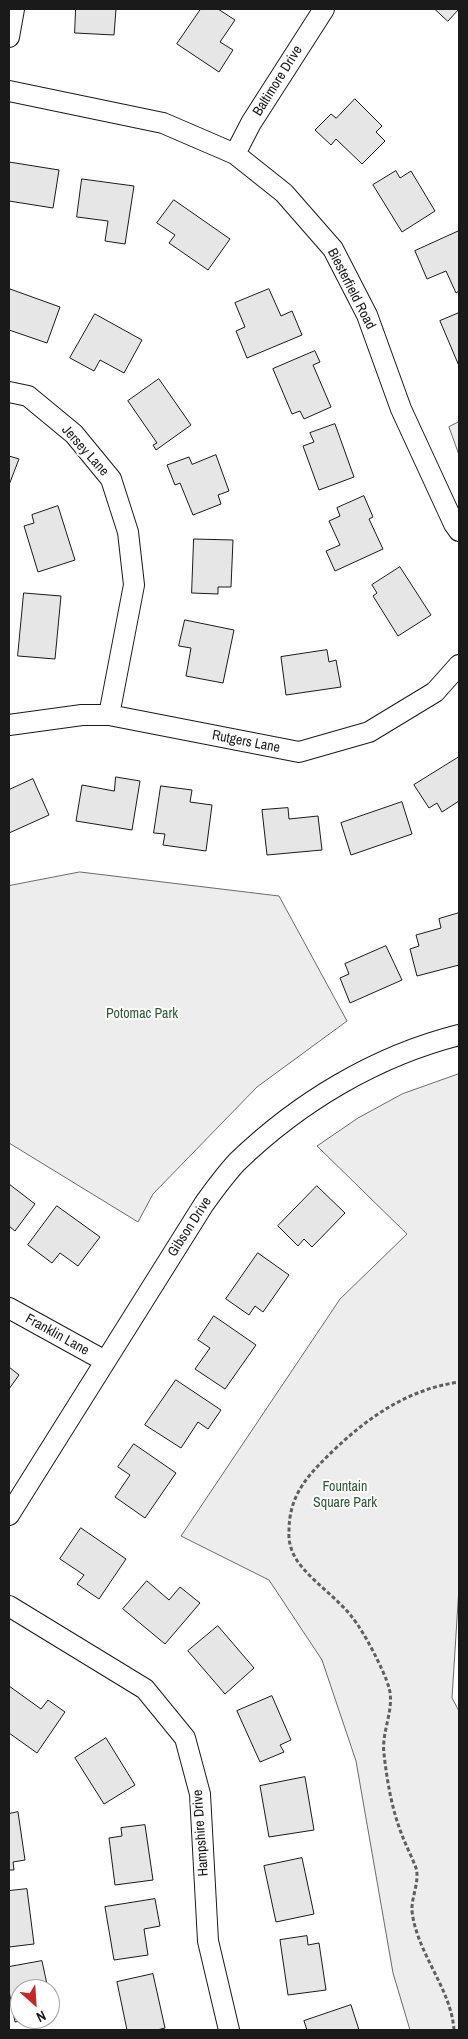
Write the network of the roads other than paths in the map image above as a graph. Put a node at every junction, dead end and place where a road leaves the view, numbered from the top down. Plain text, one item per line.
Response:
1 (14, 9) edge
2 (324, 9) edge
3 (9, 36) edge
4 (9, 91) edge
5 (234, 154) junction
6 (9, 392) edge
7 (459, 532) edge
8 (459, 665) edge
9 (109, 715) junction
10 (9, 725) edge
11 (459, 1035) edge
12 (9, 1308) edge
13 (105, 1361) junction
14 (9, 1515) edge
15 (9, 1606) edge
16 (229, 2030) edge

1 - 3 street
2 - 5 street, Baltimore Drive
4 - 5 street, Biesterfield Road
5 - 7 street, Biesterfield Road
6 - 9 street, Jersey Lane
8 - 9 street, Rutgers Lane
9 - 10 street, Rutgers Lane
11 - 13 street, Gibson Drive
12 - 13 street, Franklin Lane
13 - 14 street, Gibson Drive
15 - 16 street, Hampshire Drive

